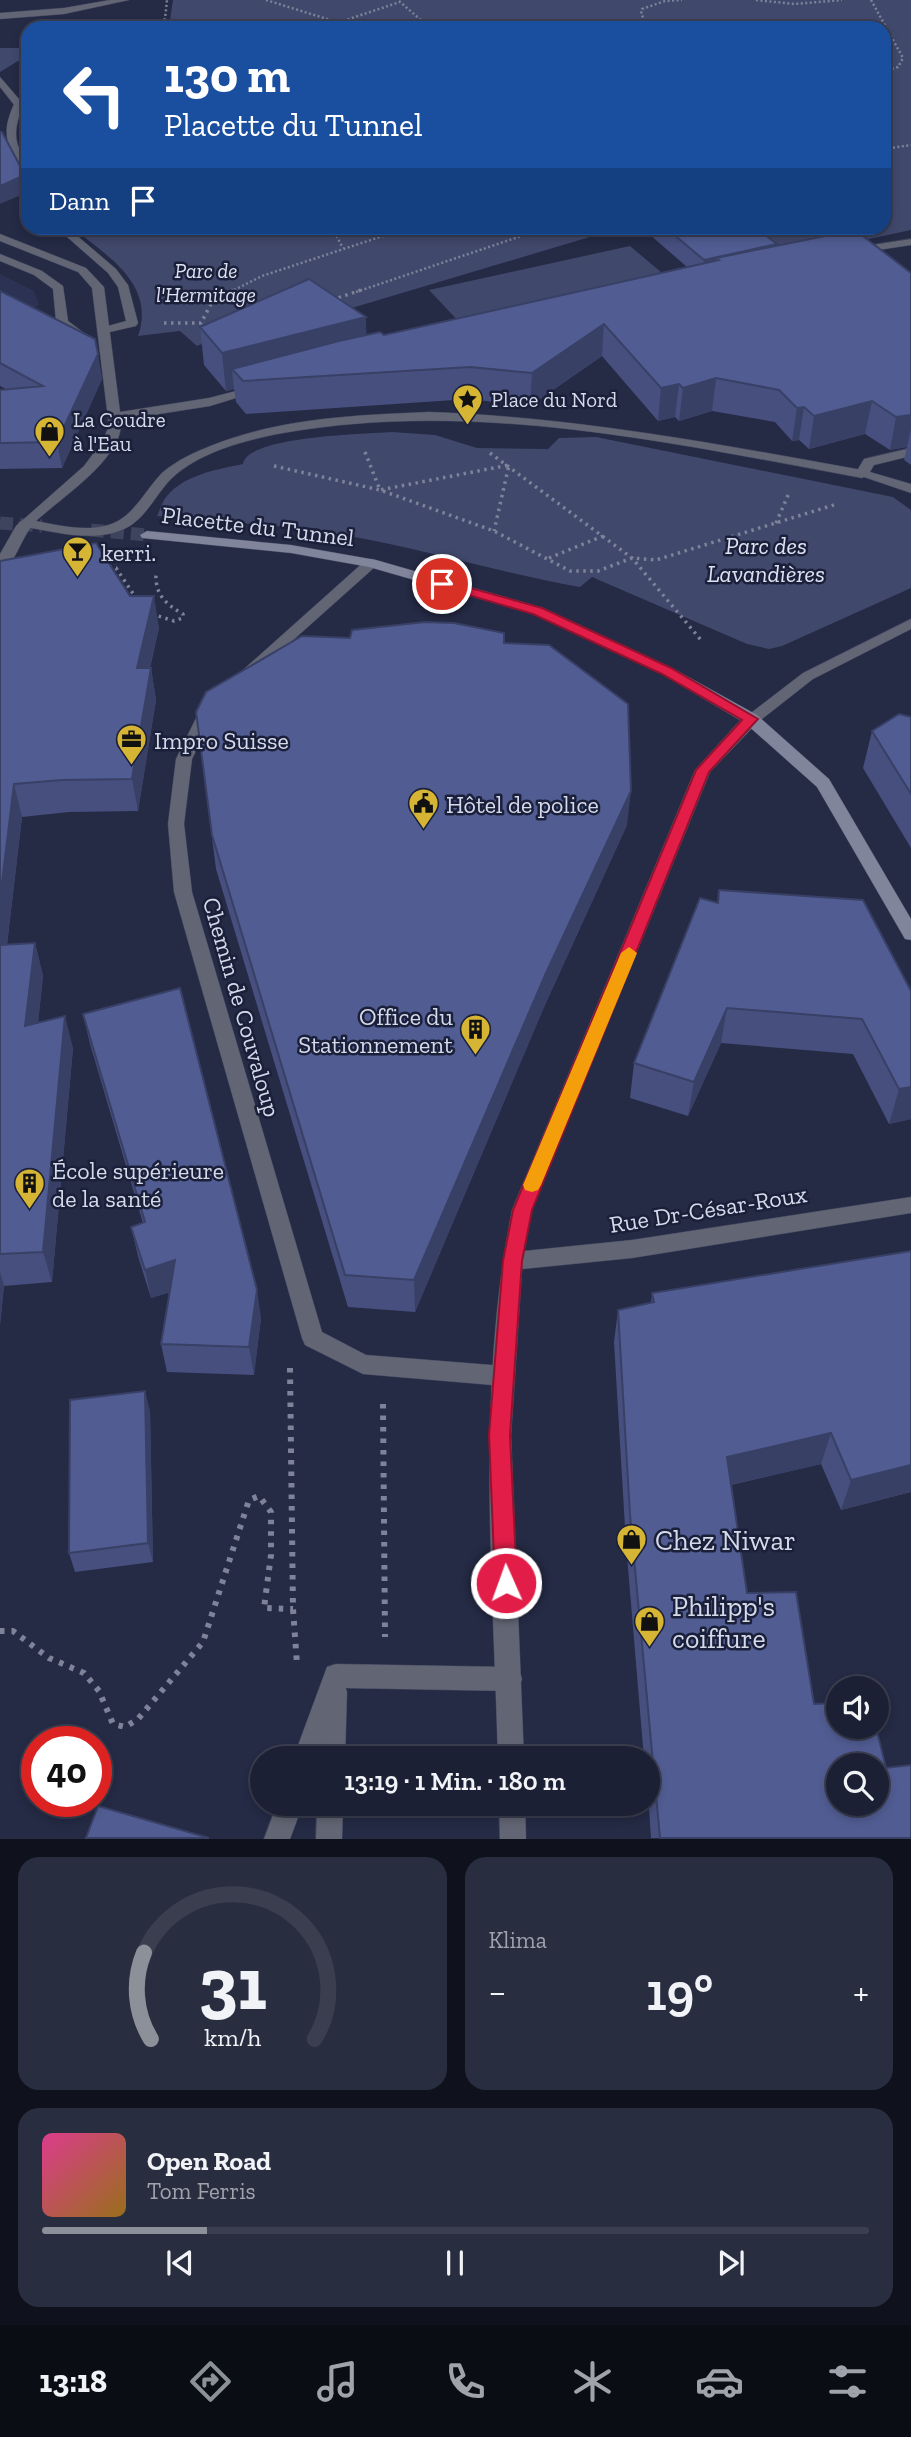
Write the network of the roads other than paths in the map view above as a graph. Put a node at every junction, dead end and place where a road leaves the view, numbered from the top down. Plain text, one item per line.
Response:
1 (125, 0) edge
2 (0, 16) edge
3 (0, 80) edge
4 (21, 99) edge
5 (21, 106) edge
6 (21, 159) edge
7 (70, 235) edge
8 (911, 236) edge
9 (0, 237) edge
10 (911, 242) edge
11 (881, 244) junction
12 (841, 254) edge
13 (0, 257) edge
14 (105, 336) junction
15 (274, 385) edge
16 (114, 417) junction
17 (911, 452) edge
18 (862, 474) junction
19 (911, 489) edge
20 (25, 523) junction
21 (147, 535) tunnel mouth
22 (370, 563) junction
23 (0, 572) edge
24 (911, 623) edge
25 (751, 719) junction
26 (911, 934) edge
27 (911, 1205) edge
28 (512, 1261) junction
29 (504, 1376) junction
30 (336, 1676) junction
31 (510, 1679) junction
32 (311, 1746) edge
33 (333, 1746) edge
34 (511, 1746) edge
35 (285, 1816) edge
36 (329, 1816) edge
37 (512, 1816) edge
38 (277, 1839) edge
39 (328, 1839) edge
40 (513, 1839) edge

1 - 2 street
3 - 4 street
5 - 6 street
7 - 14 street
8 - 11 street
9 - 14 street
10 - 11 street
11 - 12 street
13 - 14 street
14 - 16 street
15 - 16 street
16 - 20 street
17 - 18 street
18 - 19 street
18 - 20 street
20 - 23 street
21 - 22 main road, Placette du Tunnel
22 - 25 main road, Placette du Tunnel
22 - 29 street, Chemin de Couvaloup
24 - 25 street
25 - 26 main road
25 - 28 street
27 - 28 street, Rue Dr-César-Roux
28 - 29 street
29 - 31 street
30 - 31 street
30 - 32 street
30 - 33 street
31 - 34 street
35 - 38 street
36 - 39 street
37 - 40 street

